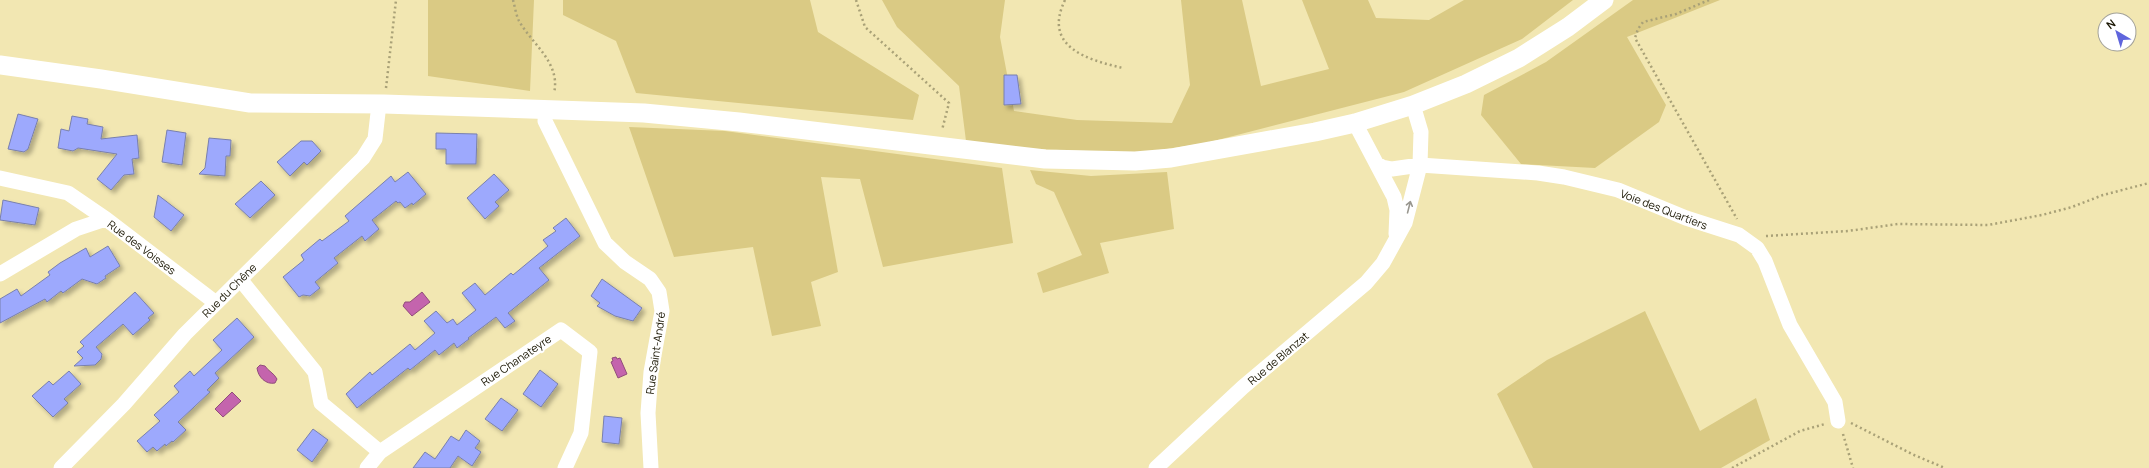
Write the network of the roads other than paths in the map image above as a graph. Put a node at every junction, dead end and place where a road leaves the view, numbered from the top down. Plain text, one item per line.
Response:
1 (1604, 0) edge
2 (0, 65) edge
3 (382, 104) junction
4 (1413, 104) junction
5 (548, 109) junction
6 (1355, 123) junction
7 (1377, 164) junction
8 (1420, 165) junction
9 (0, 178) edge
10 (106, 219) junction
11 (1395, 243) junction
12 (0, 274) edge
13 (240, 279) junction
14 (216, 303) junction
15 (1838, 421) road end
16 (380, 452) junction
17 (61, 468) edge
18 (367, 468) edge
19 (565, 468) edge
20 (651, 468) edge
21 (1156, 468) edge

1 - 4 main road
2 - 3 main road
3 - 5 main road
3 - 13 street, Rue du Chêne
4 - 6 main road
4 - 8 street, Rue de Blanzat
5 - 6 main road
5 - 20 street, Rue Saint-André
6 - 7 street, Rue de Blanzat
7 - 8 street, Voie des Quartiers
7 - 11 street, Rue de Blanzat
11 -> 8 street, Rue de Blanzat
8 - 15 street, Voie des Quartiers
9 - 10 street
10 - 12 street, Rue des Voisses
10 - 14 street, Rue des Voisses
11 - 21 street, Rue de Blanzat
13 - 14 street, Rue du Chêne
13 - 16 street
14 - 17 street, Rue du Chêne
16 - 18 street, Rue Chanateyre
16 - 19 street, Rue Chanateyre

